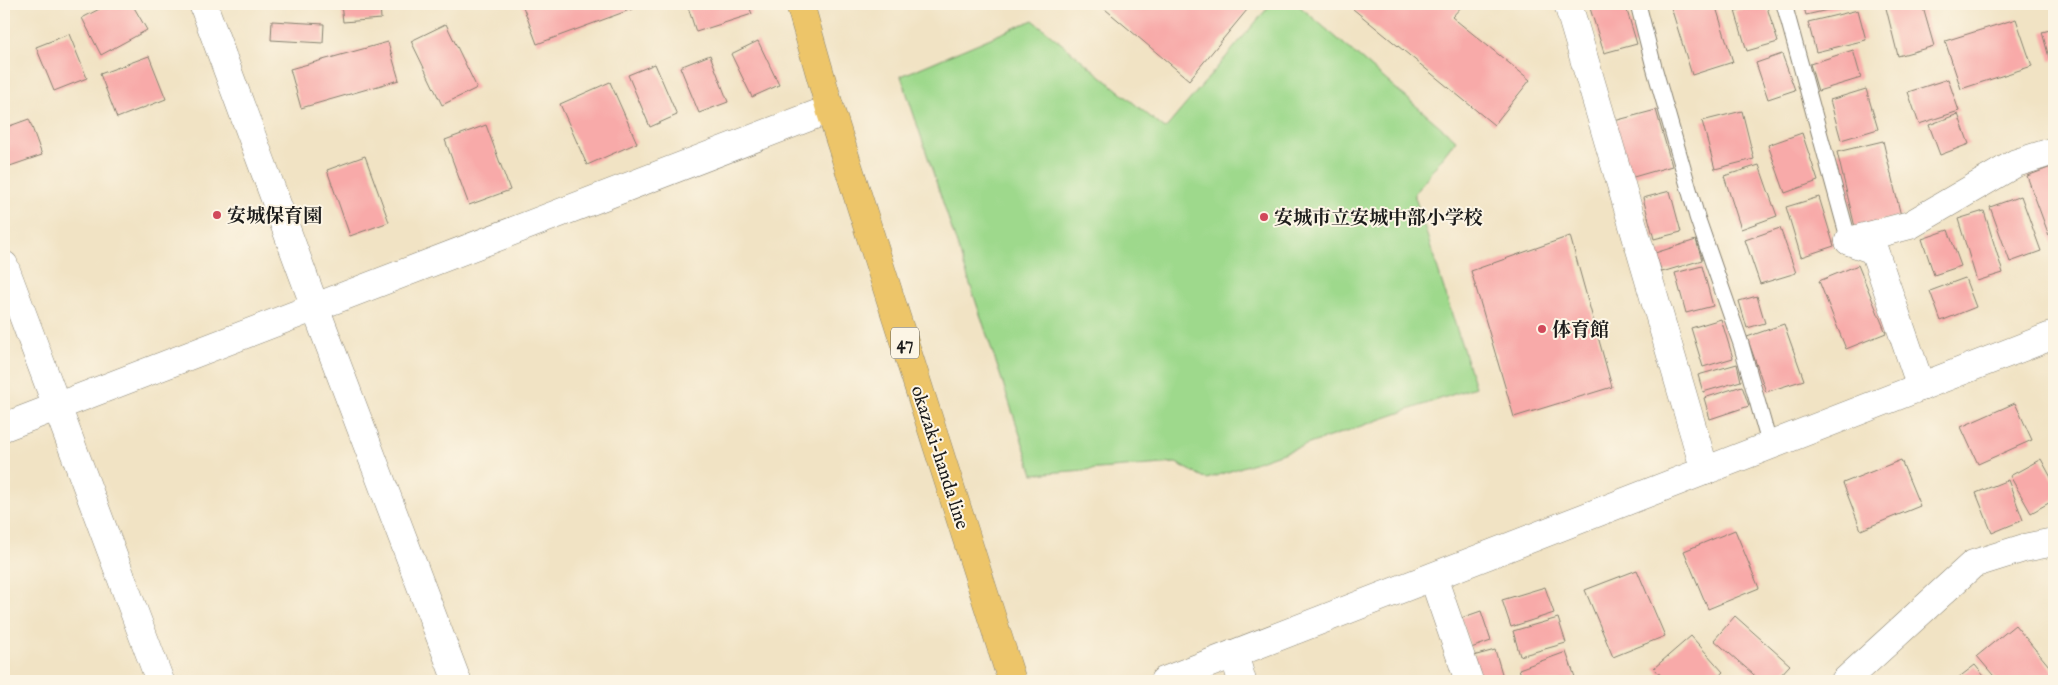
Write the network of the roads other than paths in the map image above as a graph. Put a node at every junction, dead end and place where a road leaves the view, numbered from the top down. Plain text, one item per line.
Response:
1 (203, 4) edge
2 (800, 4) edge
3 (1568, 4) edge
4 (1638, 4) edge
5 (1784, 4) edge
6 (830, 109) junction
7 (2054, 150) edge
8 (1849, 241) junction
9 (4, 265) edge
10 (315, 307) junction
11 (2054, 335) edge
12 (1921, 387) junction
13 (56, 406) junction
14 (4, 427) edge
15 (1770, 446) junction
16 (1705, 471) junction
17 (2054, 542) edge
18 (1433, 577) junction
19 (1234, 654) junction
20 (160, 681) edge
21 (457, 681) edge
22 (1012, 681) edge
23 (1164, 681) edge
24 (1242, 681) edge
25 (1469, 681) edge
26 (1845, 681) edge

1 - 10 street
2 - 6 main road, okazaki-handa line / 47
3 - 16 street
4 - 15 lane
5 - 8 lane
6 - 10 street
6 - 22 main road, okazaki-handa line / 47
7 - 8 street
8 - 12 street
9 - 13 street
10 - 13 street
10 - 21 street
11 - 12 street
12 - 15 street
13 - 14 street
13 - 20 street
15 - 16 street
16 - 18 street
17 - 26 street
18 - 19 street
18 - 25 street
19 - 23 street
19 - 24 street

